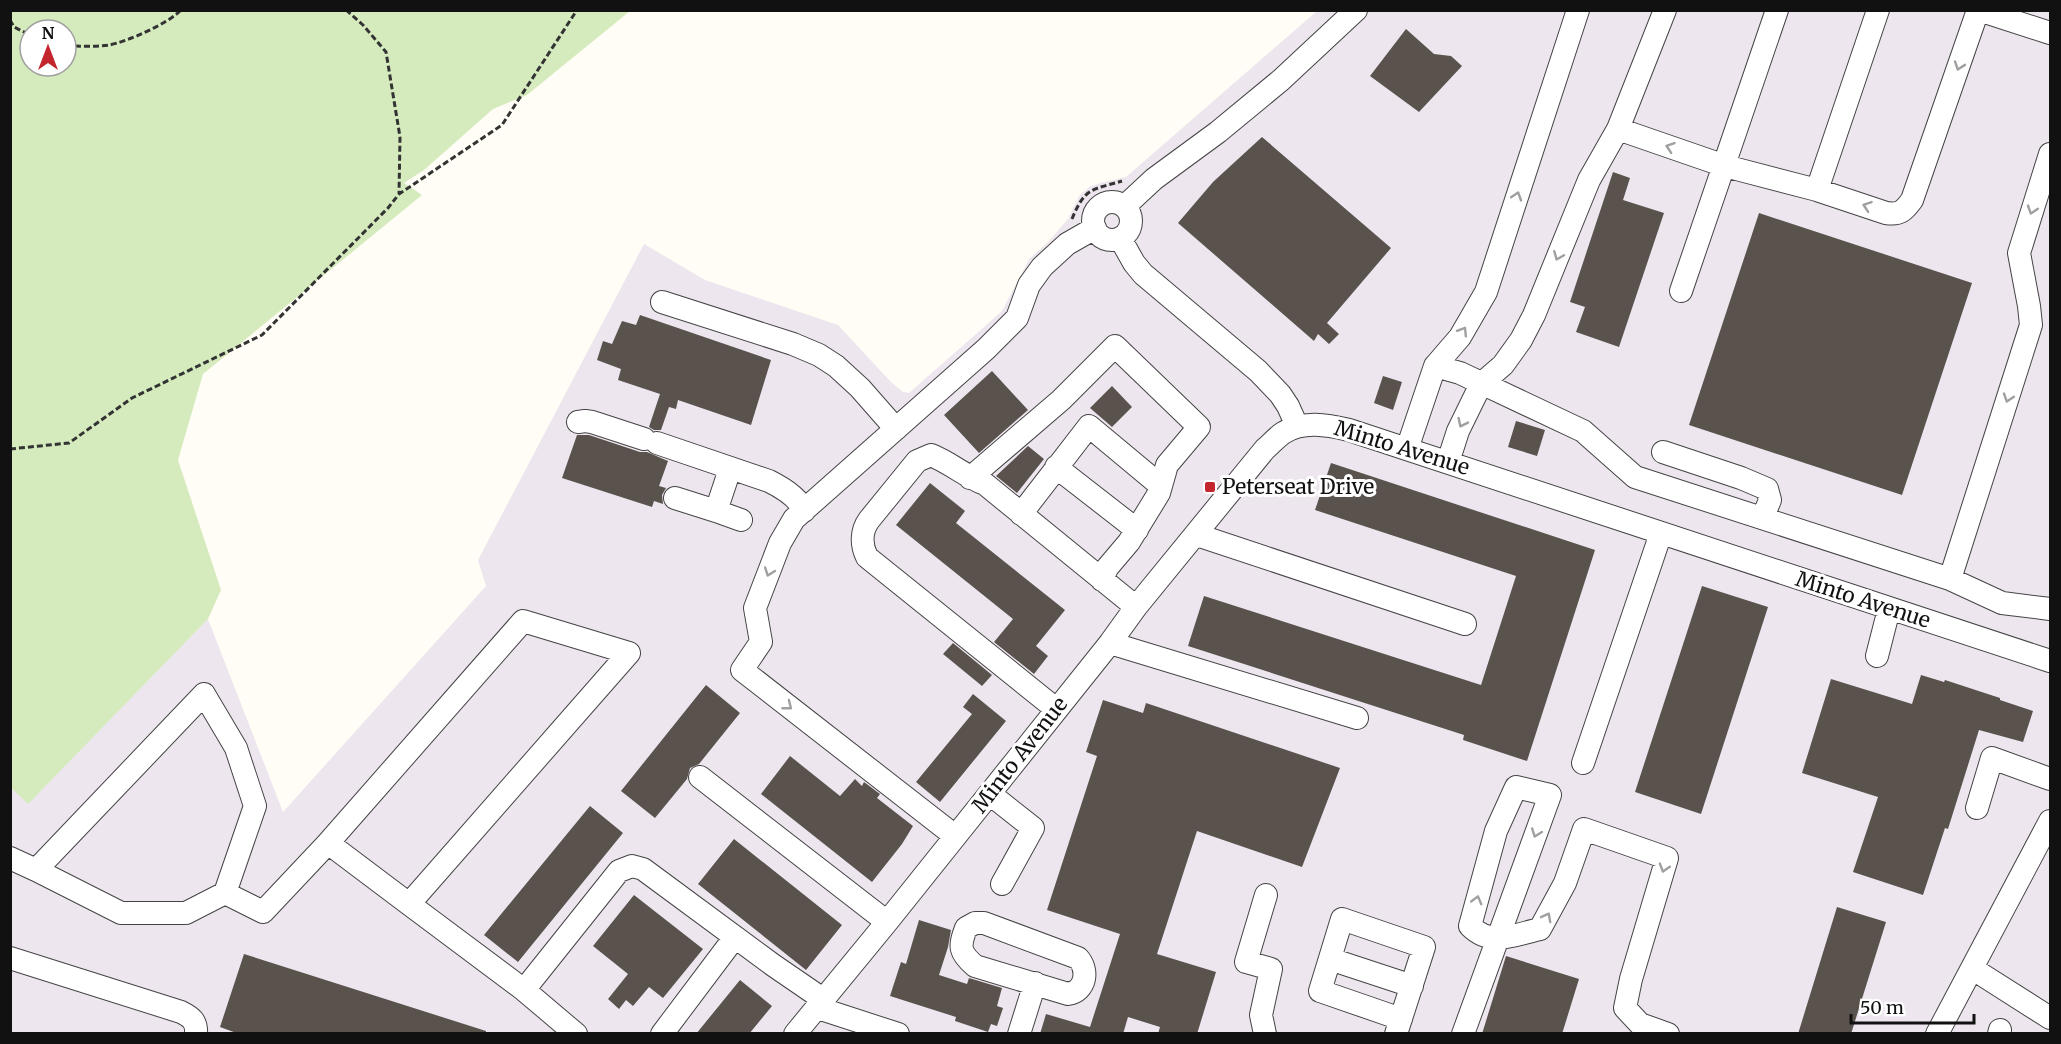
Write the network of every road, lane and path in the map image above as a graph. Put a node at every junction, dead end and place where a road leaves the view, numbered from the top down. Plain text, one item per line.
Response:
1 (182, 10) edge
2 (346, 10) edge
3 (577, 10) edge
4 (1356, 10) edge
5 (1578, 10) edge
6 (1665, 10) edge
7 (1777, 10) edge
8 (1878, 10) edge
9 (1979, 10) edge
10 (2050, 33) edge
11 (78, 46) edge
12 (1618, 129) junction
13 (2050, 154) edge
14 (1725, 166) junction
15 (1817, 190) junction
16 (399, 194) junction
17 (1125, 206) junction
18 (1095, 228) junction
19 (1120, 238) junction
20 (1682, 291) dead end
21 (662, 302) dead end
22 (1435, 366) junction
23 (1481, 384) junction
24 (578, 422) dead end
25 (1297, 426) junction
26 (896, 429) junction
27 (10, 449) edge
28 (1407, 449) junction
29 (1663, 453) dead end
30 (1448, 462) junction
31 (1056, 467) junction
32 (730, 469) junction
33 (970, 478) junction
34 (1161, 486) junction
35 (675, 498) dead end
36 (716, 511) junction
37 (1021, 514) junction
38 (799, 515) junction
39 (1763, 517) junction
40 (741, 520) dead end
41 (1137, 530) junction
42 (1661, 533) junction
43 (1197, 535) junction
44 (1950, 579) junction
45 (1102, 580) junction
46 (2048, 603) edge
47 (1136, 607) junction
48 (1889, 609) junction
49 (1465, 624) dead end
50 (1110, 642) junction
51 (1877, 656) dead end
52 (2050, 661) edge
53 (1056, 709) junction
54 (1357, 718) dead end
55 (1583, 763) dead end
56 (700, 777) dead end
57 (2050, 779) edge
58 (990, 794) junction
59 (1977, 808) dead end
60 (2050, 821) edge
61 (956, 836) junction
62 (325, 847) junction
63 (2044, 848) edge
64 (10, 858) edge
65 (36, 870) junction
66 (1002, 884) dead end
67 (225, 893) junction
68 (1266, 895) dead end
69 (414, 908) junction
70 (887, 922) junction
71 (735, 937) junction
72 (1497, 940) junction
73 (10, 958) edge
74 (1330, 959) junction
75 (1972, 969) junction
76 (1035, 983) junction
77 (1412, 986) junction
78 (524, 990) junction
79 (821, 1004) junction
80 (2050, 1018) edge
81 (1399, 1026) edge
82 (196, 1034) edge
83 (557, 1034) edge
84 (576, 1034) edge
85 (662, 1034) edge
86 (795, 1034) edge
87 (898, 1034) edge
88 (1019, 1034) edge
89 (1265, 1034) edge
90 (1463, 1034) edge
91 (1668, 1034) edge
92 (1937, 1034) edge

1 - 11 path
2 - 16 path
3 - 16 path
4 - 17 street
22 -> 5 street
6 - 12 street
7 - 14 street
8 - 15 street
9 - 10 street
9 -> 15 street
14 -> 12 street
12 -> 23 street
13 -> 44 street
14 - 15 street
14 - 20 street
16 - 27 path
17 - 18 street
17 - 19 street
18 - 19 street
18 - 26 street
19 - 25 street
21 - 26 street
22 - 23 street
22 - 28 street
23 -> 30 street
23 - 39 street
24 - 32 street
25 - 28 street, Minto Avenue
25 - 43 street, Minto Avenue
26 - 38 street
28 - 30 street, Minto Avenue
29 - 39 street
30 - 42 street, Minto Avenue
31 - 34 street
31 - 37 street
31 - 41 street
32 - 36 street
32 - 38 street
33 - 34 street
33 - 37 street
33 - 53 street
34 - 41 street
35 - 36 street
36 - 40 street
37 - 45 street
38 -> 61 street
39 - 44 street
41 - 45 street
42 - 48 street, Minto Avenue
42 - 55 street
43 - 47 street, Minto Avenue
43 - 49 street
44 - 46 street
45 - 47 street
47 - 50 street, Minto Avenue
48 - 51 street
48 - 52 street, Minto Avenue
50 - 53 street, Minto Avenue
50 - 54 street
53 - 58 street, Minto Avenue
56 - 70 street
57 - 59 street
58 - 61 street, Minto Avenue
58 - 66 street
60 - 63 street
61 - 70 street, Minto Avenue
62 - 67 street
62 - 69 street
62 - 69 street
62 - 83 street
63 - 75 street
64 - 65 street
65 - 67 street
65 - 67 street
68 - 89 street
69 - 78 street
70 - 79 street, Minto Avenue
71 - 78 street
71 - 79 street
71 - 85 street
72 -> 72 street
72 - 90 street
72 -> 91 street
73 - 82 street
74 - 77 street
74 - 77 street
74 - 81 street
75 - 80 street
75 - 92 street
76 - 76 street
76 - 88 street
77 - 81 street
78 - 84 street
79 - 86 street, Minto Avenue
79 - 87 street

